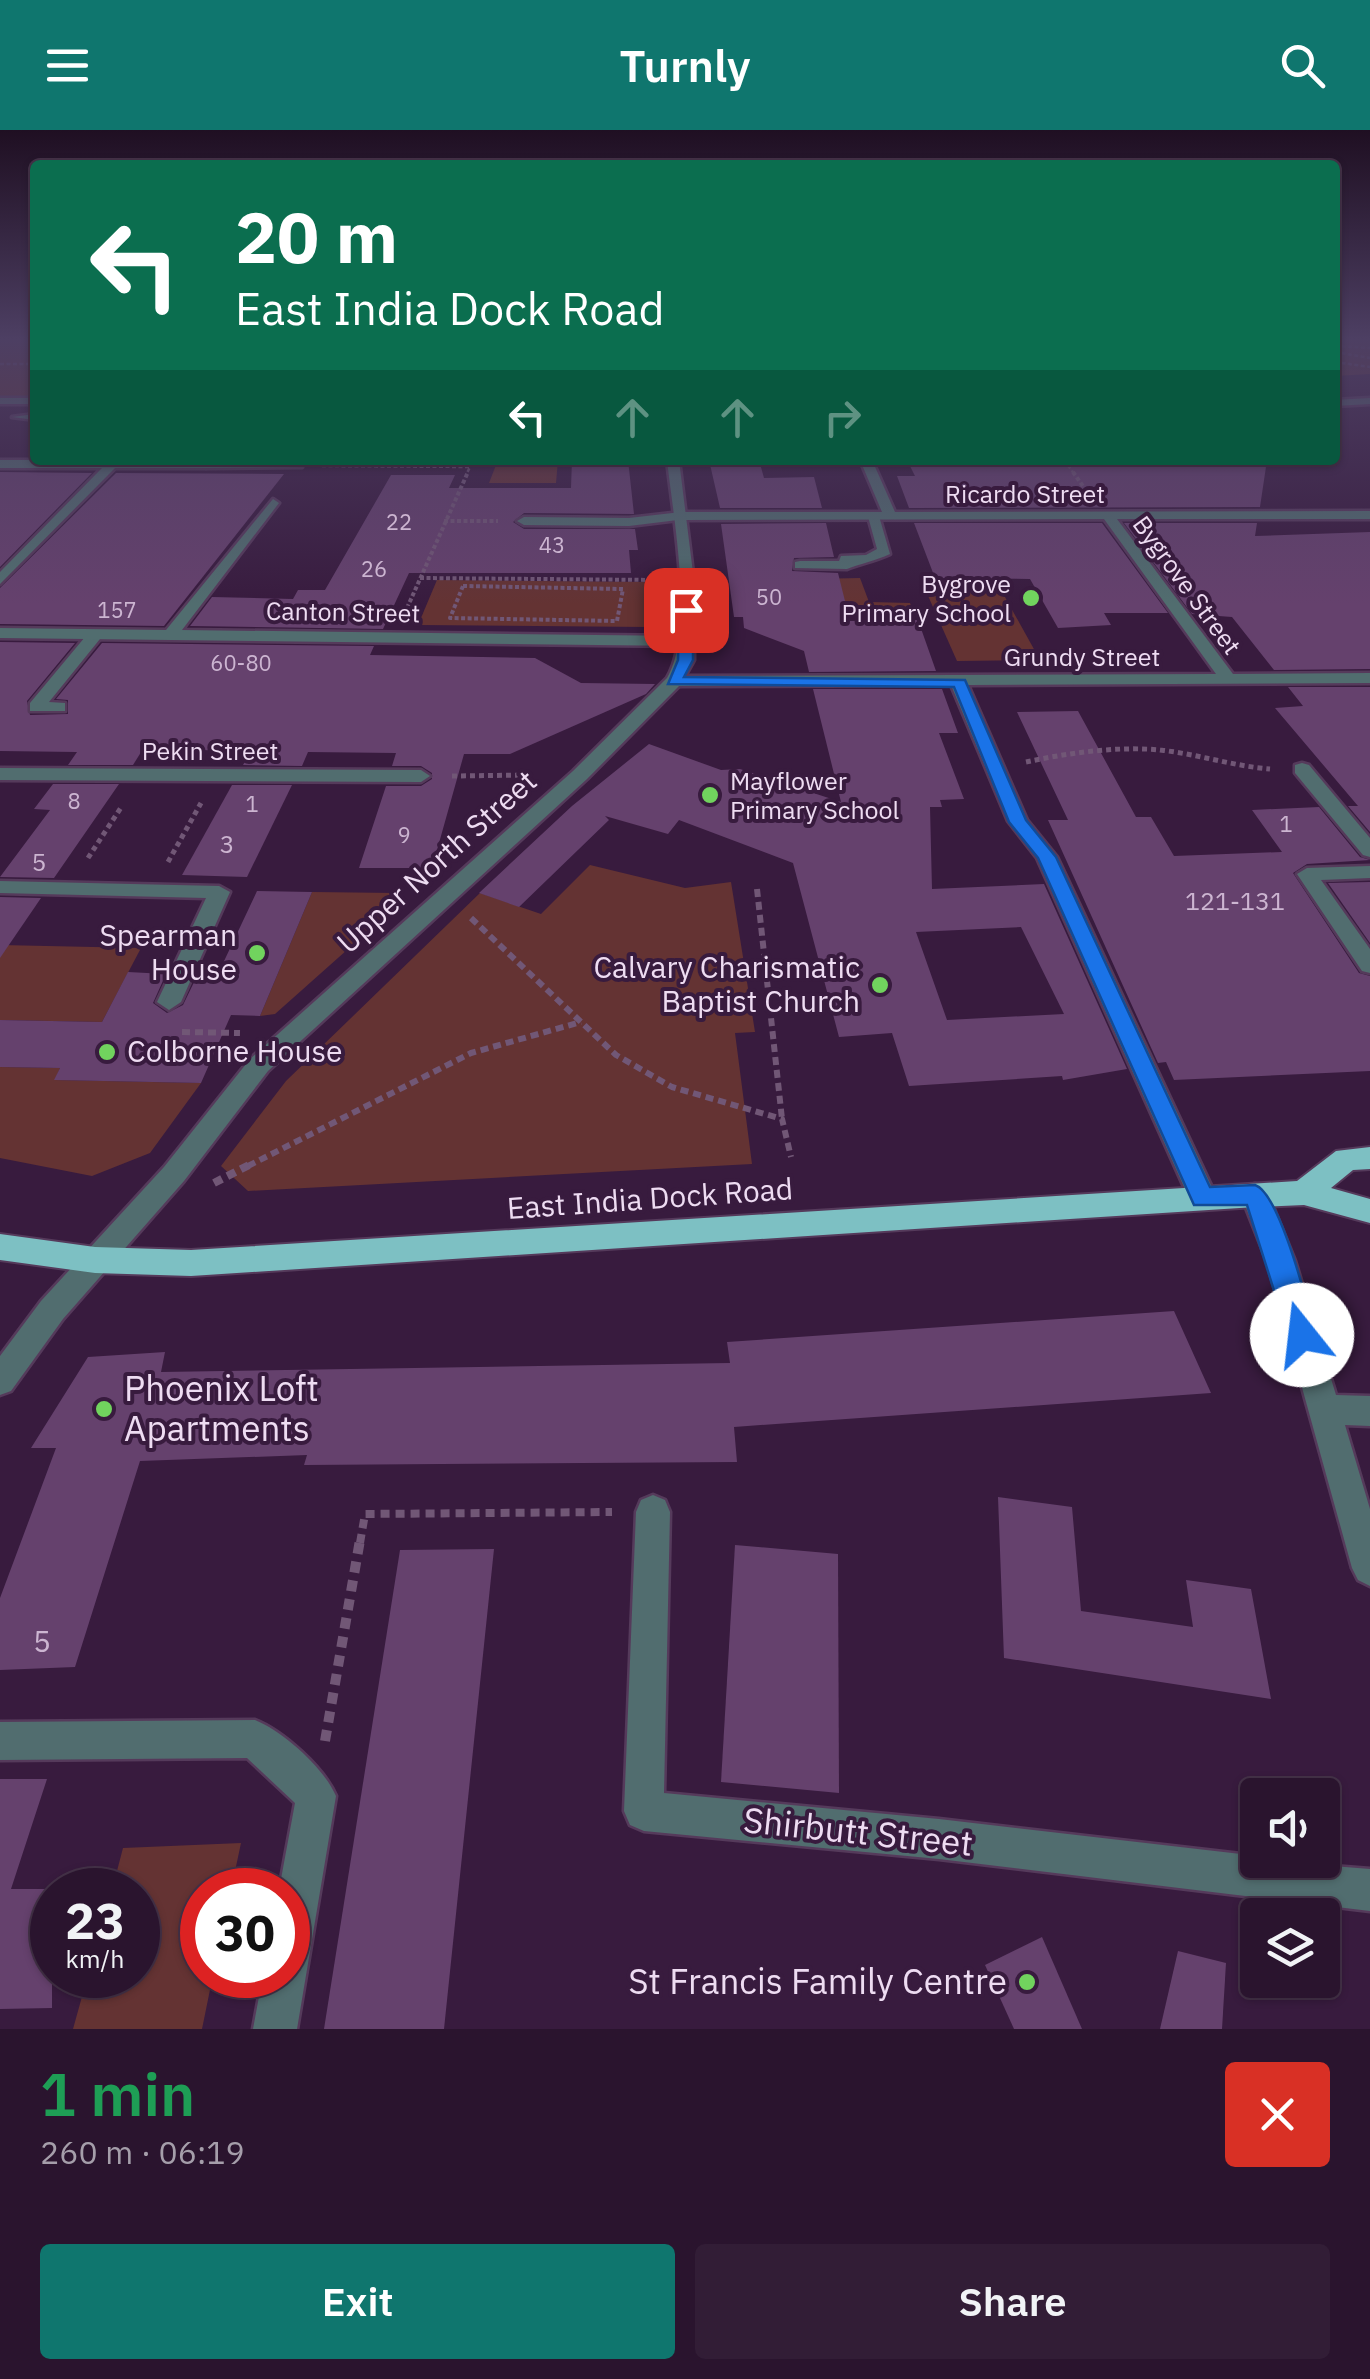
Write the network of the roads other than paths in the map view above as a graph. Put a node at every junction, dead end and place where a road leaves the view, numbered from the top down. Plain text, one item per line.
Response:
1 (0, 464) edge
2 (30, 464) edge
3 (112, 465) edge
4 (675, 465) edge
5 (868, 465) edge
6 (272, 503) dead end
7 (1370, 515) edge
8 (681, 516) junction
9 (872, 516) junction
10 (890, 516) junction
11 (1108, 516) junction
12 (524, 521) road end
13 (800, 565) dead end
14 (0, 580) edge
15 (0, 633) edge
16 (96, 634) junction
17 (170, 635) junction
18 (686, 640) junction
19 (1370, 678) edge
20 (674, 681) junction
21 (1230, 681) junction
22 (959, 683) junction
23 (59, 707) dead end
24 (1302, 769) road end
25 (0, 774) edge
26 (421, 776) road end
27 (1370, 851) edge
28 (1370, 872) edge
29 (0, 887) edge
30 (1370, 966) edge
31 (169, 1002) road end
32 (1370, 1158) edge
33 (1304, 1193) junction
34 (1255, 1195) junction
35 (1203, 1198) junction
36 (1370, 1211) edge
37 (0, 1247) edge
38 (96, 1260) junction
39 (0, 1381) edge
40 (1323, 1409) junction
41 (1370, 1411) edge
42 (652, 1512) road end
43 (1370, 1568) edge
44 (0, 1741) edge
45 (304, 1868) edge
46 (1370, 1890) edge
47 (281, 1998) edge
48 (275, 2029) edge

1 - 2 street
3 - 14 street
4 - 8 street, Upper North Street
5 - 10 street
6 - 17 street
7 - 11 street, Ricardo Street
8 - 9 street, Ricardo Street
8 - 12 street, Ricardo Street
8 - 18 street, Upper North Street
9 - 10 street, Ricardo Street
9 - 13 street
10 - 11 street, Ricardo Street
11 - 21 street, Bygrove Street
15 - 16 street, Canton Street
16 - 17 street, Canton Street
16 - 23 street
17 - 18 street, Canton Street
18 - 20 street, Upper North Street
19 - 21 street, Grundy Street
20 - 22 street, Grundy Street
20 - 38 street, Upper North Street
21 - 22 street, Grundy Street
22 - 35 street
24 - 27 street
25 - 26 street, Pekin Street
28 - 30 street
29 - 31 street
32 - 33 highway
33 - 34 highway, East India Dock Road
33 - 36 highway, East India Dock Road
34 - 35 highway, East India Dock Road
34 - 40 street
35 - 38 highway, East India Dock Road
37 - 38 highway, East India Dock Road
38 - 39 street, Upper North Street
40 - 41 street
40 - 43 street
42 - 46 street, Shirbutt Street
44 - 45 street
47 - 48 street

